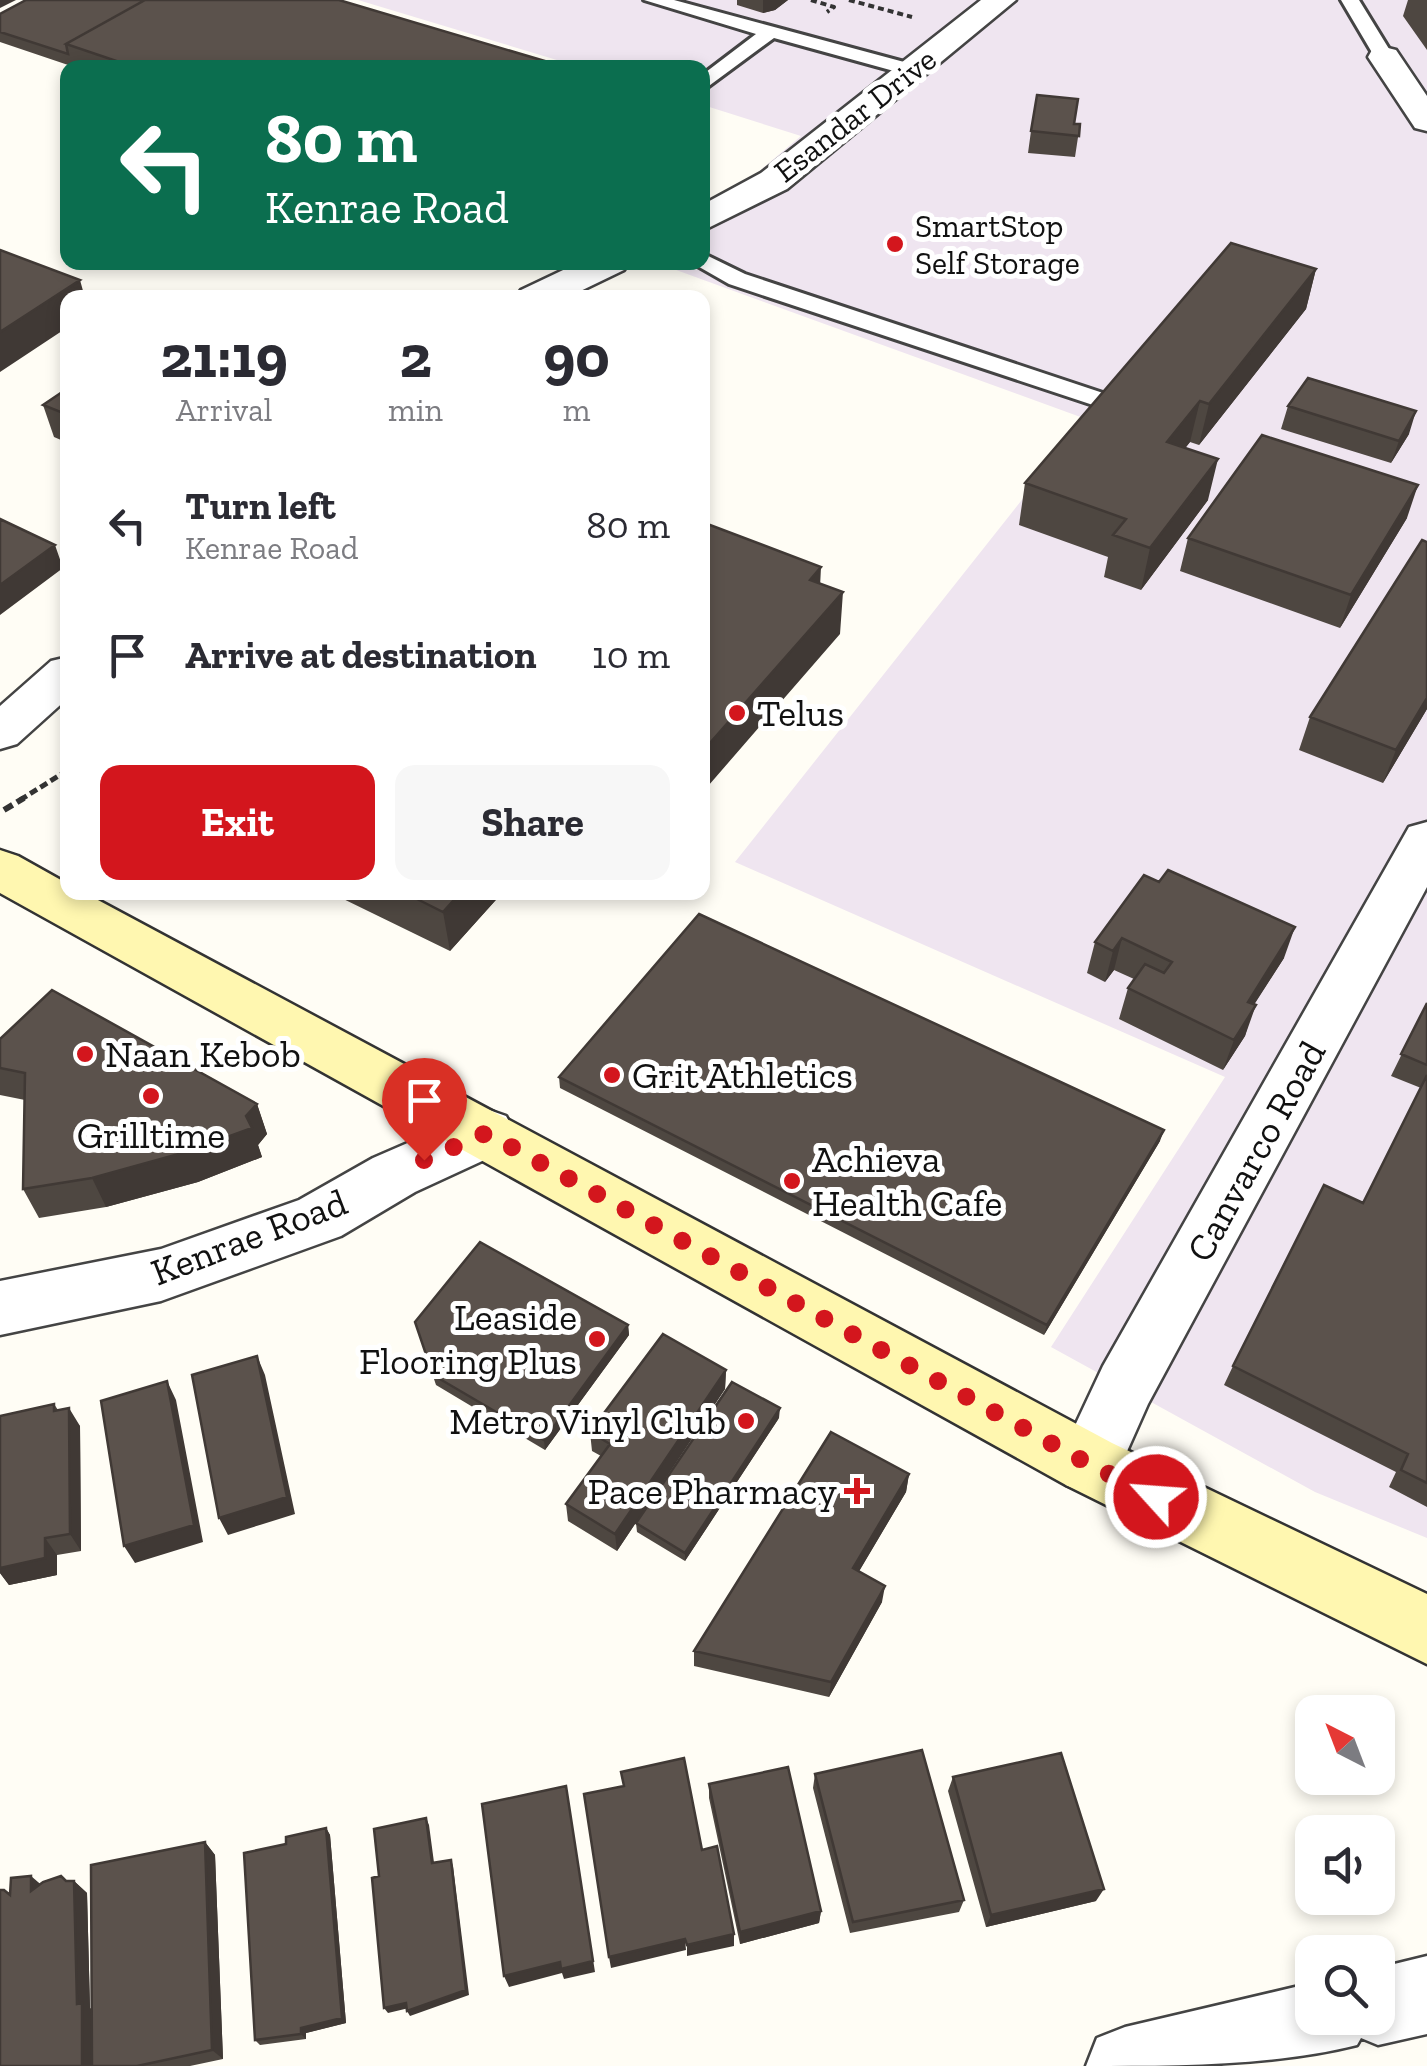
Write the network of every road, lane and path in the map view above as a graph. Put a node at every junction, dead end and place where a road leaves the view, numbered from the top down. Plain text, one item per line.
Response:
1 (653, 0) edge
2 (849, 0) edge
3 (1000, 0) edge
4 (1350, 0) edge
5 (962, 31) junction
6 (770, 32) junction
7 (1384, 57) joint
8 (912, 70) junction
9 (710, 79) edge
10 (1427, 121) edge
11 (710, 216) edge
12 (710, 264) edge
13 (593, 270) edge
14 (551, 290) edge
15 (1113, 404) edge
16 (60, 679) edge
17 (0, 732) edge
18 (60, 775) edge
19 (4, 810) dead end
20 (1427, 840) edge
21 (0, 868) edge
22 (486, 1133) junction
23 (0, 1308) edge
24 (1089, 1464) junction
25 (1427, 1630) edge
26 (1427, 1995) edge
27 (1395, 2002) edge
28 (1295, 2026) edge
29 (1151, 2060) edge

1 - 6 lane
2 - 5 path
3 - 5 street, Esandar Drive
4 - 7 lane
5 - 8 street, Esandar Drive
6 - 8 lane
6 - 9 lane
7 - 10 street
8 - 11 street, Esandar Drive
12 - 15 lane
13 - 14 street
16 - 17 street
18 - 19 path
20 - 24 street, Canvarco Road
21 - 22 main road
22 - 23 street, Kenrae Road
22 - 24 main road
24 - 25 main road
26 - 27 street
28 - 29 street

